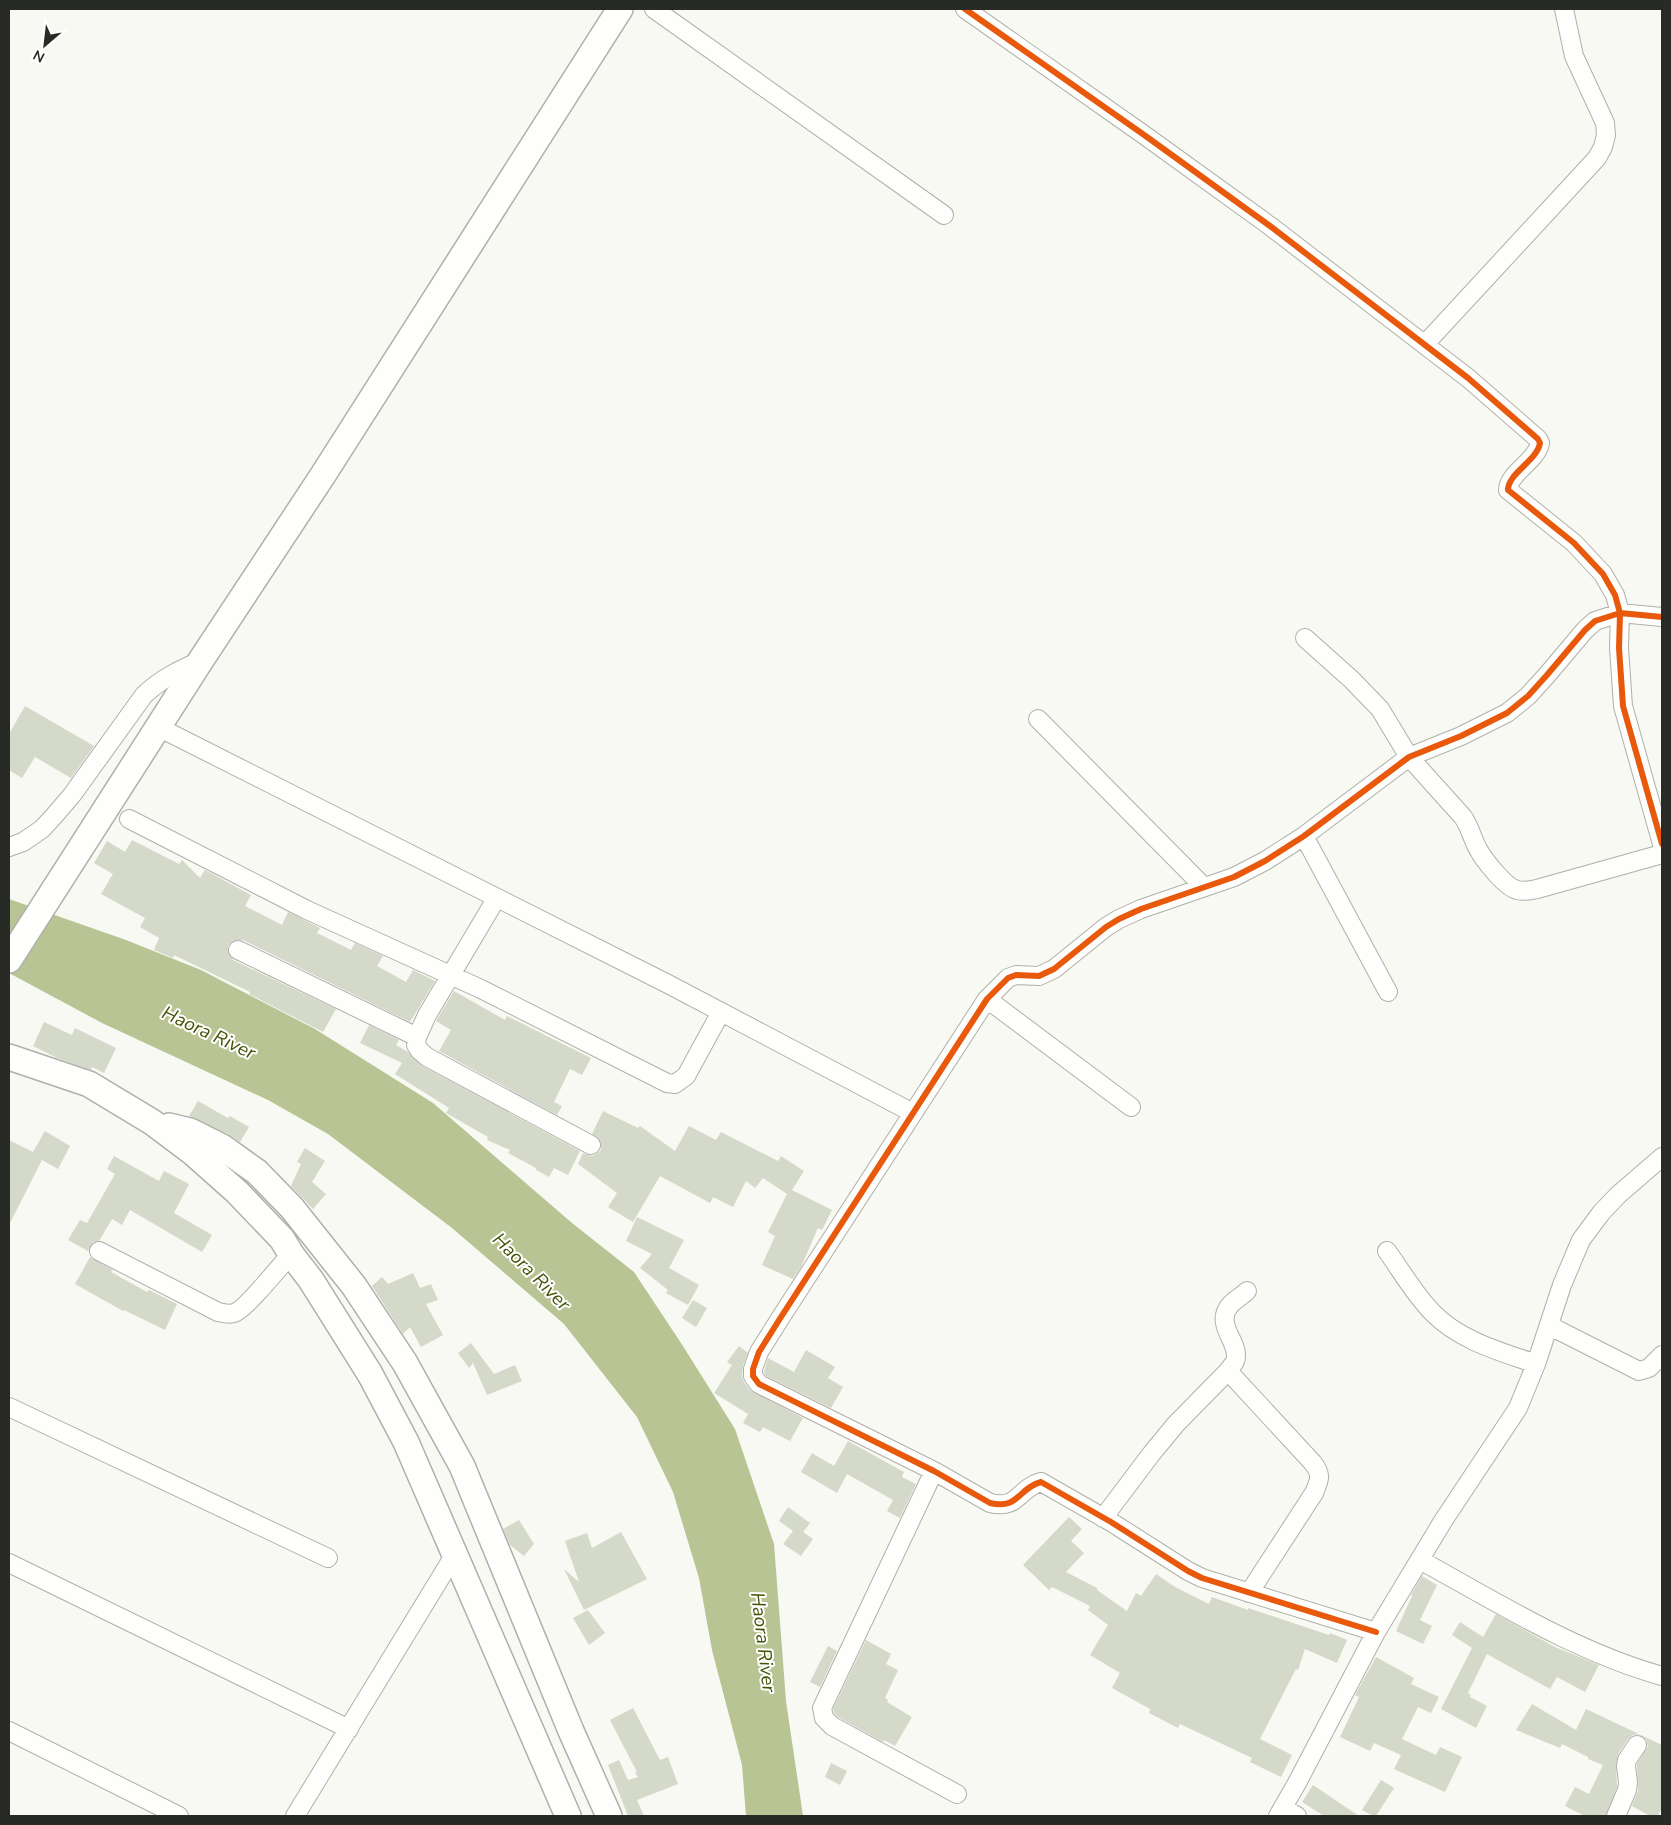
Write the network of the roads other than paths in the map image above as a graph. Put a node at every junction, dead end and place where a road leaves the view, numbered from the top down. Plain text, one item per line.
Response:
1 (620, 9) edge
2 (654, 9) edge
3 (964, 9) edge
4 (1564, 9) edge
5 (944, 215) dead end
6 (1425, 344) junction
7 (1620, 613) junction
8 (1662, 617) edge
9 (1305, 638) dead end
10 (200, 660) junction
11 (1038, 719) dead end
12 (158, 727) junction
13 (1409, 757) junction
14 (129, 819) dead end
15 (1304, 836) junction
16 (1662, 844) edge
17 (9, 847) edge
18 (1662, 854) edge
19 (1204, 887) junction
20 (496, 899) junction
21 (238, 950) dead end
22 (9, 960) edge
23 (450, 976) junction
24 (1388, 992) dead end
25 (987, 999) junction
26 (721, 1012) junction
27 (417, 1037) junction
28 (9, 1057) edge
29 (1131, 1107) dead end
30 (913, 1113) junction
31 (152, 1122) junction
32 (592, 1145) dead end
33 (1662, 1157) edge
34 (100, 1251) dead end
35 (1387, 1251) dead end
36 (291, 1254) junction
37 (1247, 1292) dead end
38 (1550, 1326) junction
39 (1662, 1355) edge
40 (1536, 1364) junction
41 (1228, 1371) junction
42 (9, 1407) edge
43 (934, 1471) junction
44 (1104, 1518) junction
45 (455, 1554) junction
46 (328, 1558) dead end
47 (1420, 1560) junction
48 (9, 1562) edge
49 (1249, 1593) junction
50 (1376, 1632) junction
51 (1662, 1676) edge
52 (349, 1729) junction
53 (9, 1731) edge
54 (1637, 1745) dead end
55 (957, 1794) dead end
56 (1286, 1814) edge
57 (179, 1816) edge
58 (297, 1816) edge
59 (568, 1816) edge
60 (609, 1816) edge
61 (1616, 1816) edge

1 - 10 street
2 - 5 street
3 - 6 street
4 - 6 street
6 - 7 street
7 - 8 street
7 - 13 street
7 - 16 street
9 - 13 street
10 - 12 street
10 - 17 street
11 - 19 street
12 - 20 street
12 - 22 street
13 - 15 street
13 - 18 street
14 - 23 street
15 - 19 street
15 - 24 street
19 - 25 street
20 - 23 street
20 - 26 street
21 - 27 street
23 - 26 street
23 - 27 street
25 - 29 street
25 - 30 street
26 - 30 street
27 - 32 street
28 - 31 street
30 - 43 street
31 - 36 street
31 - 60 street
33 - 38 street
34 - 36 street
35 - 40 street
36 - 45 street
37 - 41 street
38 - 39 street
38 - 40 street
40 - 47 street
41 - 44 street
41 - 49 street
42 - 46 street
43 - 44 street
43 - 55 street
44 - 49 street
45 - 52 street
45 - 59 street
47 - 50 street
47 - 51 street
48 - 52 street
49 - 50 street
50 - 56 street
52 - 58 street
53 - 57 street
54 - 61 street

